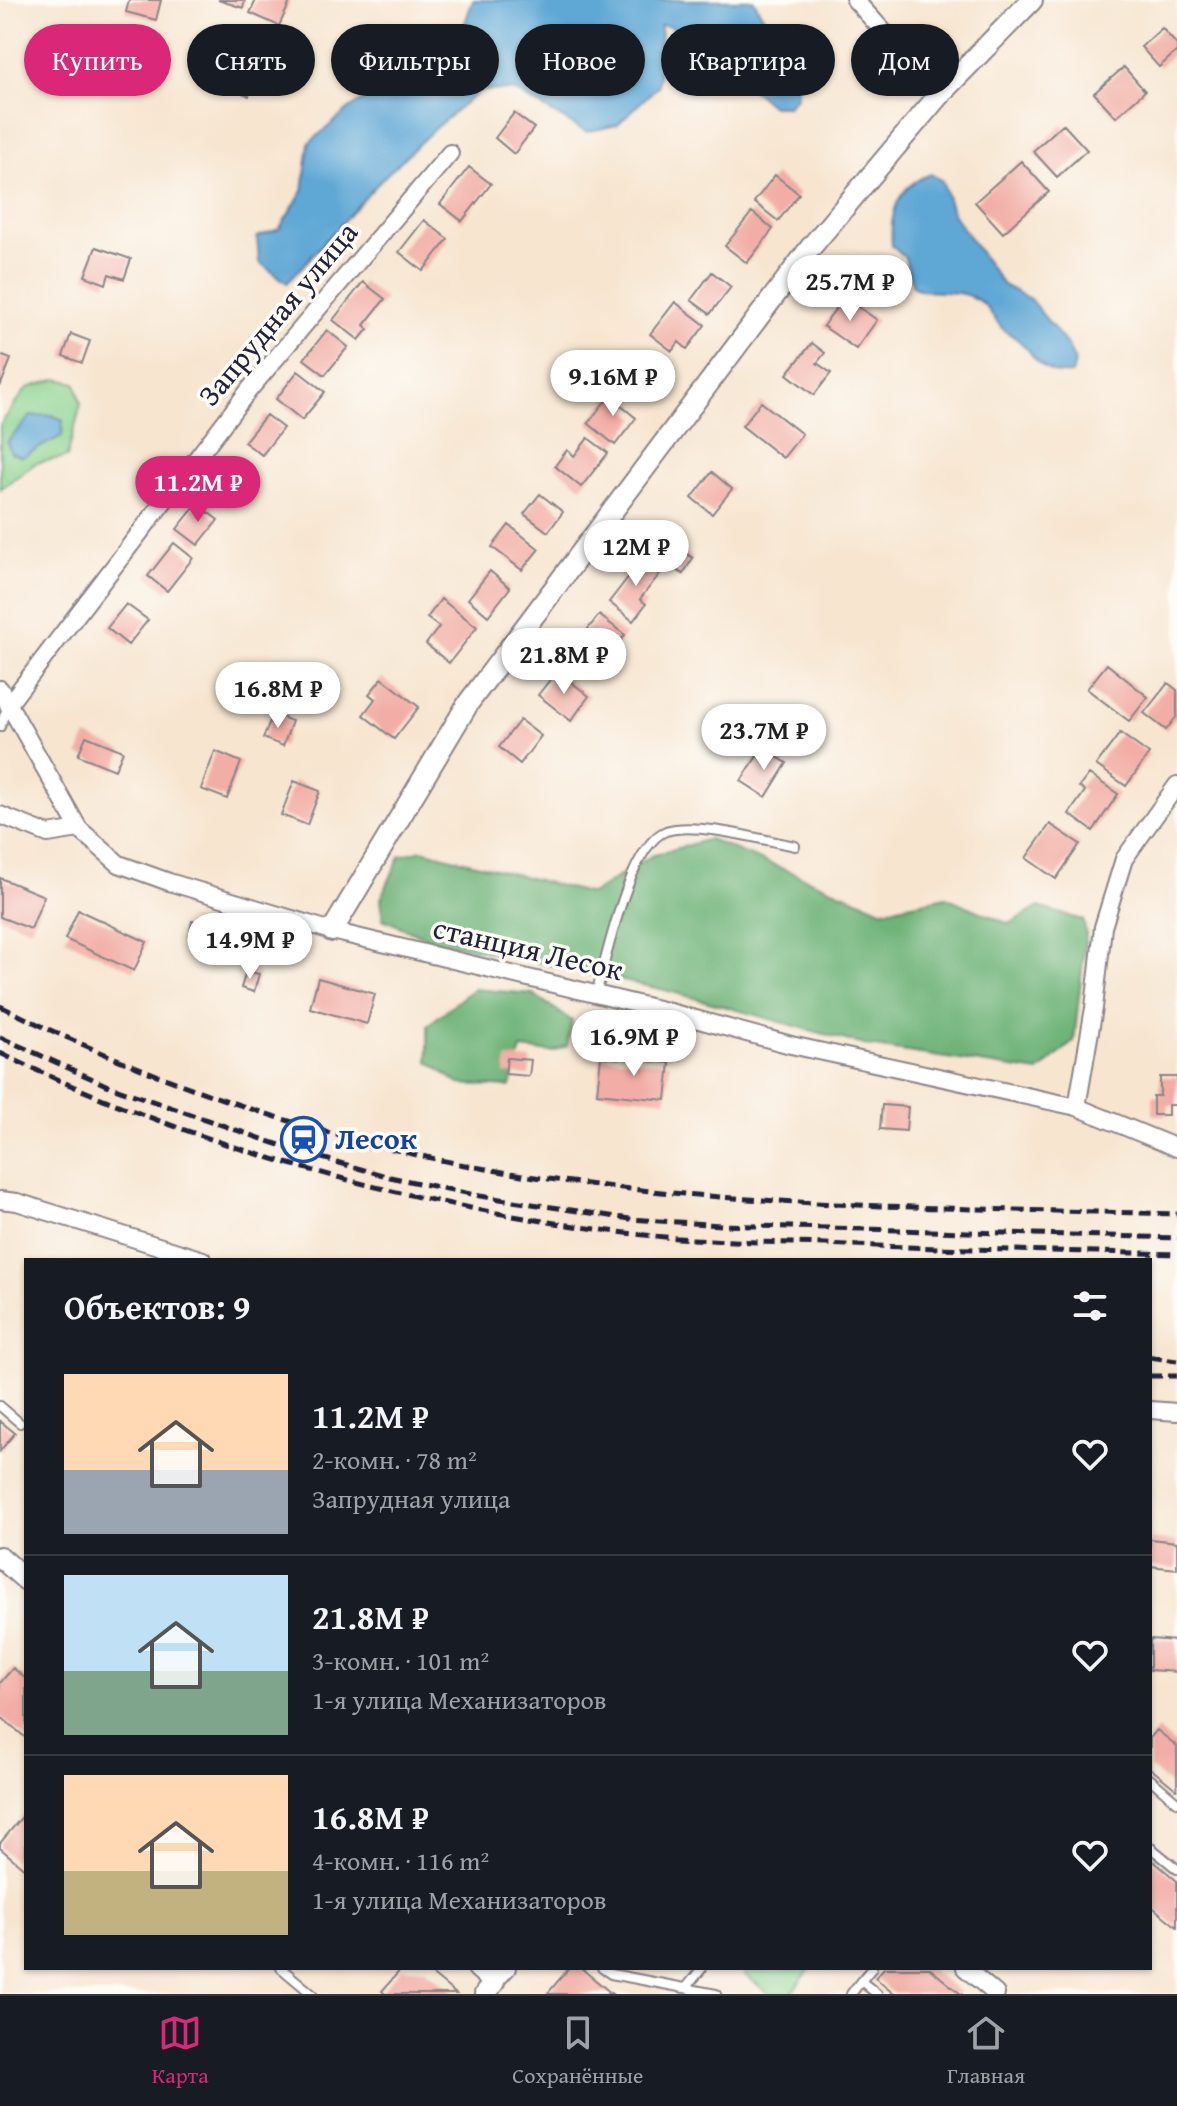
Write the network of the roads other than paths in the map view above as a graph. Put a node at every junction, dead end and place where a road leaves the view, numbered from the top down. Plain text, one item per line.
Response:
1 (855, 0) edge
2 (1032, 0) edge
3 (877, 24) edge
4 (959, 75) edge
5 (938, 96) edge
6 (450, 153) dead end
7 (4, 697) edge
8 (0, 727) edge
9 (1177, 785) edge
10 (0, 815) edge
11 (79, 829) junction
12 (795, 846) dead end
13 (332, 931) junction
14 (596, 995) junction
15 (1077, 1107) junction
16 (1177, 1148) edge
17 (0, 1200) edge
18 (197, 1258) edge
19 (0, 1406) edge
20 (1152, 1410) edge
21 (1177, 1412) edge
22 (20, 1423) dead end
23 (0, 1557) edge
24 (24, 1578) edge
25 (1152, 1781) edge
26 (1177, 1802) edge
27 (1152, 1849) edge
28 (1177, 1869) edge
29 (283, 1970) edge
30 (605, 1970) edge
31 (700, 1970) edge
32 (870, 1970) edge
33 (967, 1970) edge
34 (861, 1981) junction
35 (686, 1988) junction
36 (312, 1994) edge
37 (716, 1994) edge
38 (851, 1994) edge
39 (877, 1994) edge
40 (996, 1994) edge

1 - 3 street
2 - 4 street
5 - 13 street
6 - 7 street, Запрудная улица
7 - 8 lane
7 - 11 street, станция Лесок
9 - 15 street
10 - 11 street
11 - 13 street, станция Лесок
12 - 14 lane
13 - 14 street, станция Лесок
14 - 15 street, станция Лесок
15 - 16 street, станция Лесок
17 - 18 street
19 - 22 lane
20 - 21 street
23 - 24 street
25 - 26 lane
27 - 28 lane
29 - 36 lane
30 - 35 lane
31 - 35 lane
32 - 34 lane
33 - 40 street
34 - 38 lane
34 - 39 lane
35 - 37 lane

